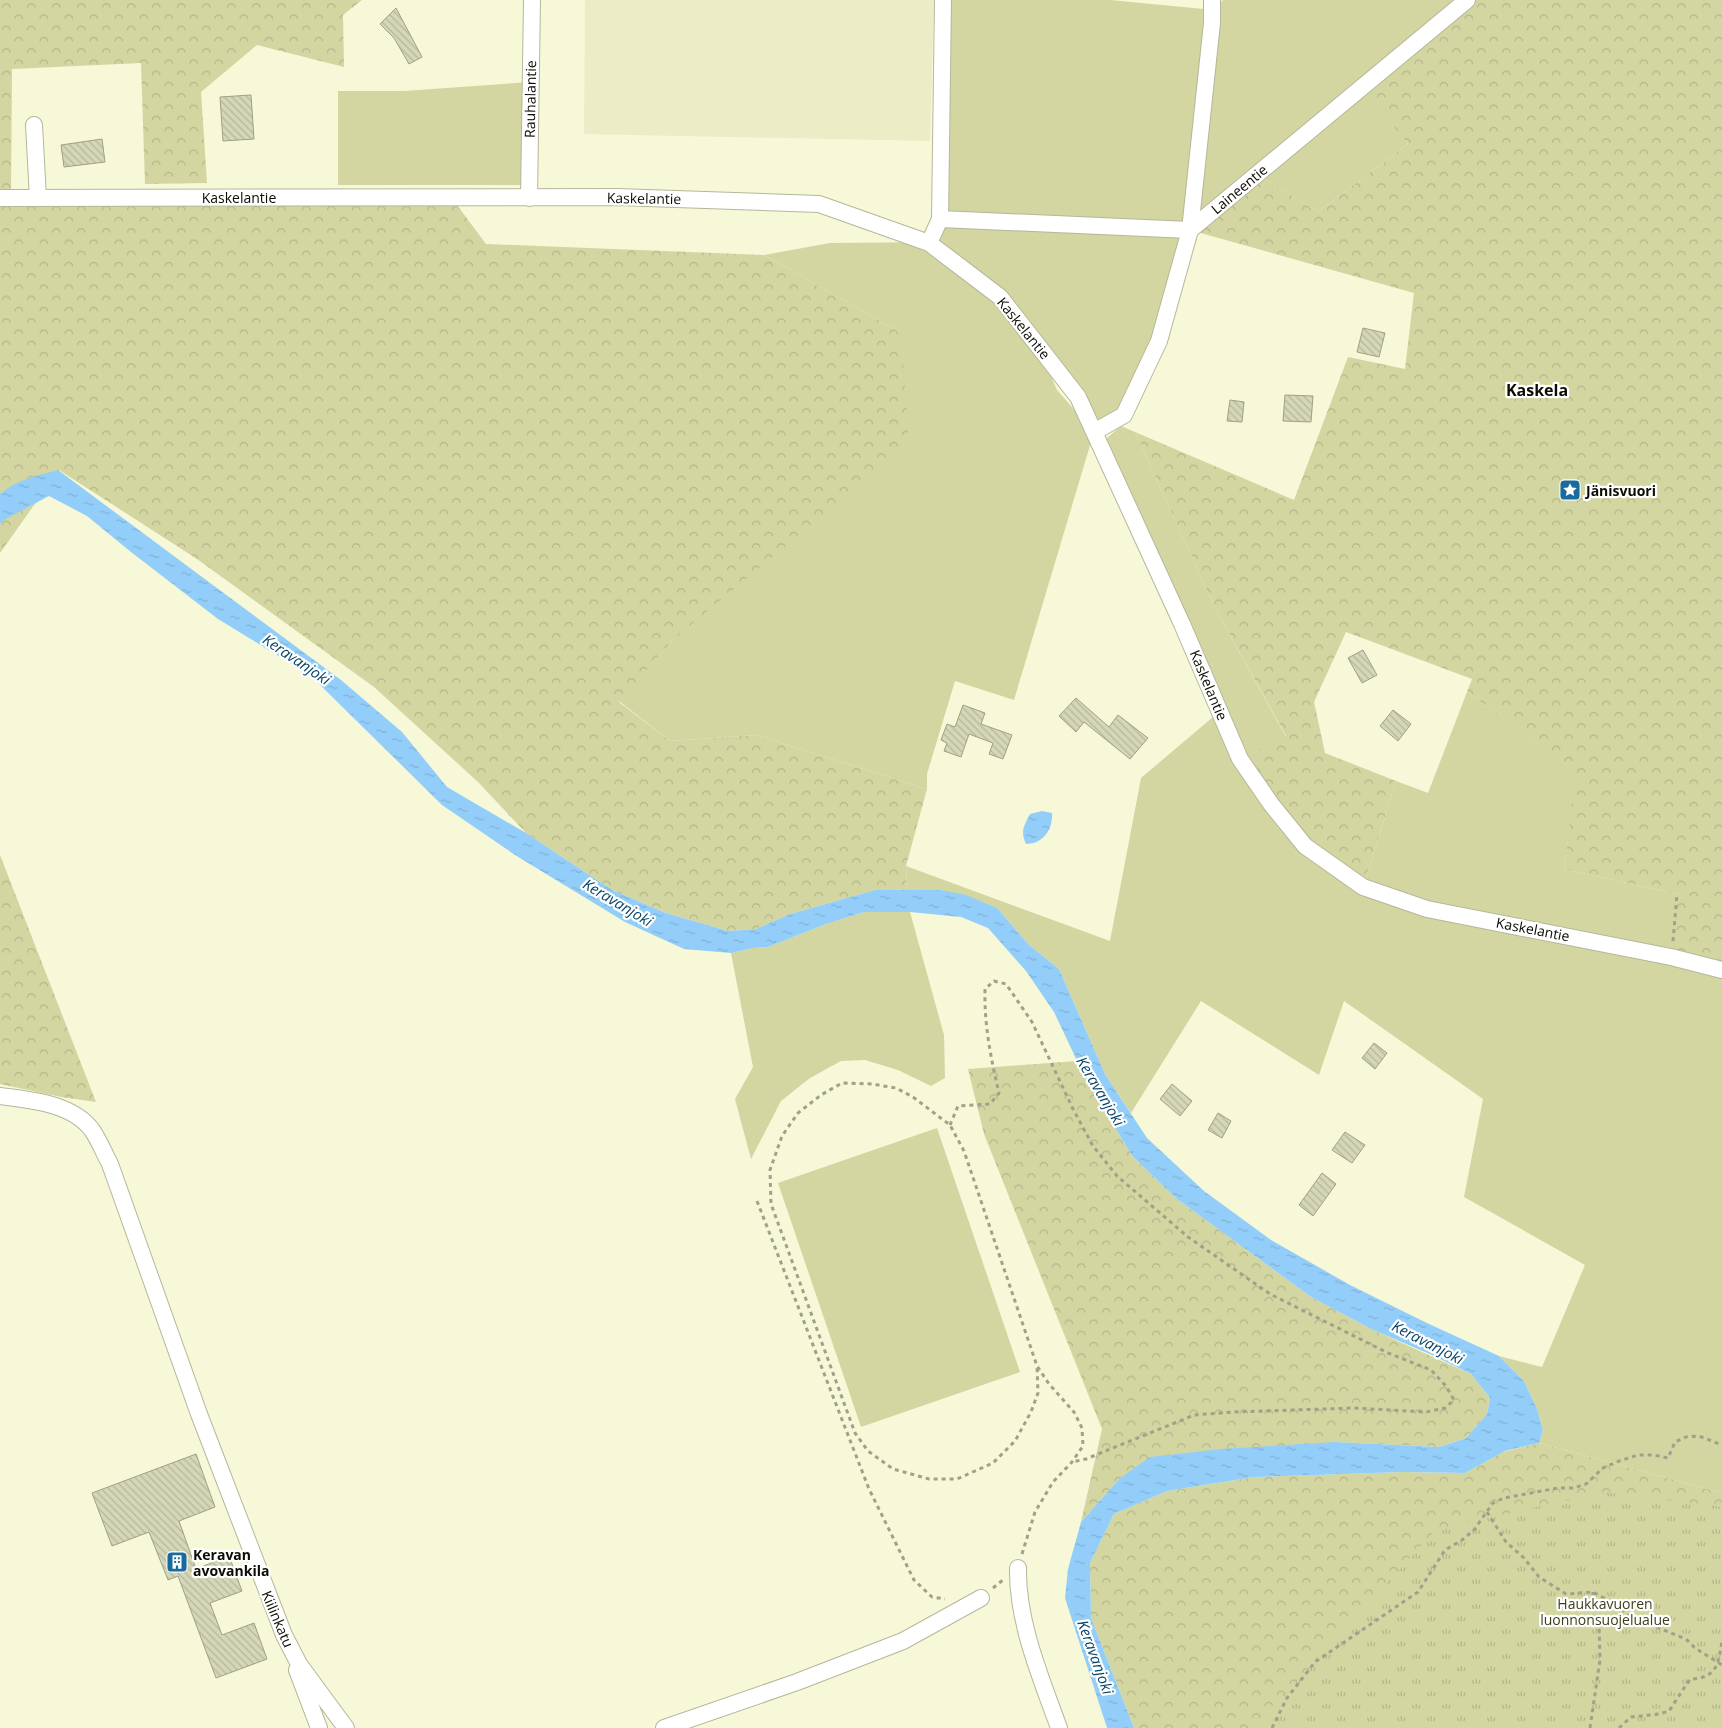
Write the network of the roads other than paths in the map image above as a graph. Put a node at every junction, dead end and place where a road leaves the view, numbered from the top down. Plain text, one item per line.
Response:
1 (532, 0) edge
2 (943, 0) edge
3 (1212, 0) edge
4 (1467, 0) edge
5 (34, 125) dead end
6 (0, 198) edge
7 (38, 198) junction
8 (529, 198) junction
9 (940, 219) junction
10 (1190, 230) junction
11 (930, 243) junction
12 (1094, 432) junction
13 (1722, 970) edge
14 (0, 1096) edge
15 (1018, 1568) road end
16 (981, 1598) road end
17 (284, 1635) junction
18 (318, 1728) edge
19 (346, 1728) edge
20 (664, 1728) edge
21 (1059, 1728) edge

1 - 8 street, Rauhalantie
2 - 9 street
3 - 10 street
4 - 10 street, Laineentie
5 - 7 street
6 - 7 street, Kaskelantie
7 - 8 street, Kaskelantie
8 - 11 street, Kaskelantie
9 - 10 street
9 - 11 street
10 - 12 street
11 - 12 street, Kaskelantie
12 - 13 street, Kaskelantie
14 - 17 street, Kiilinkatu
15 - 21 street
16 - 20 street
17 - 18 street
17 - 19 street, Kiilinkatu

